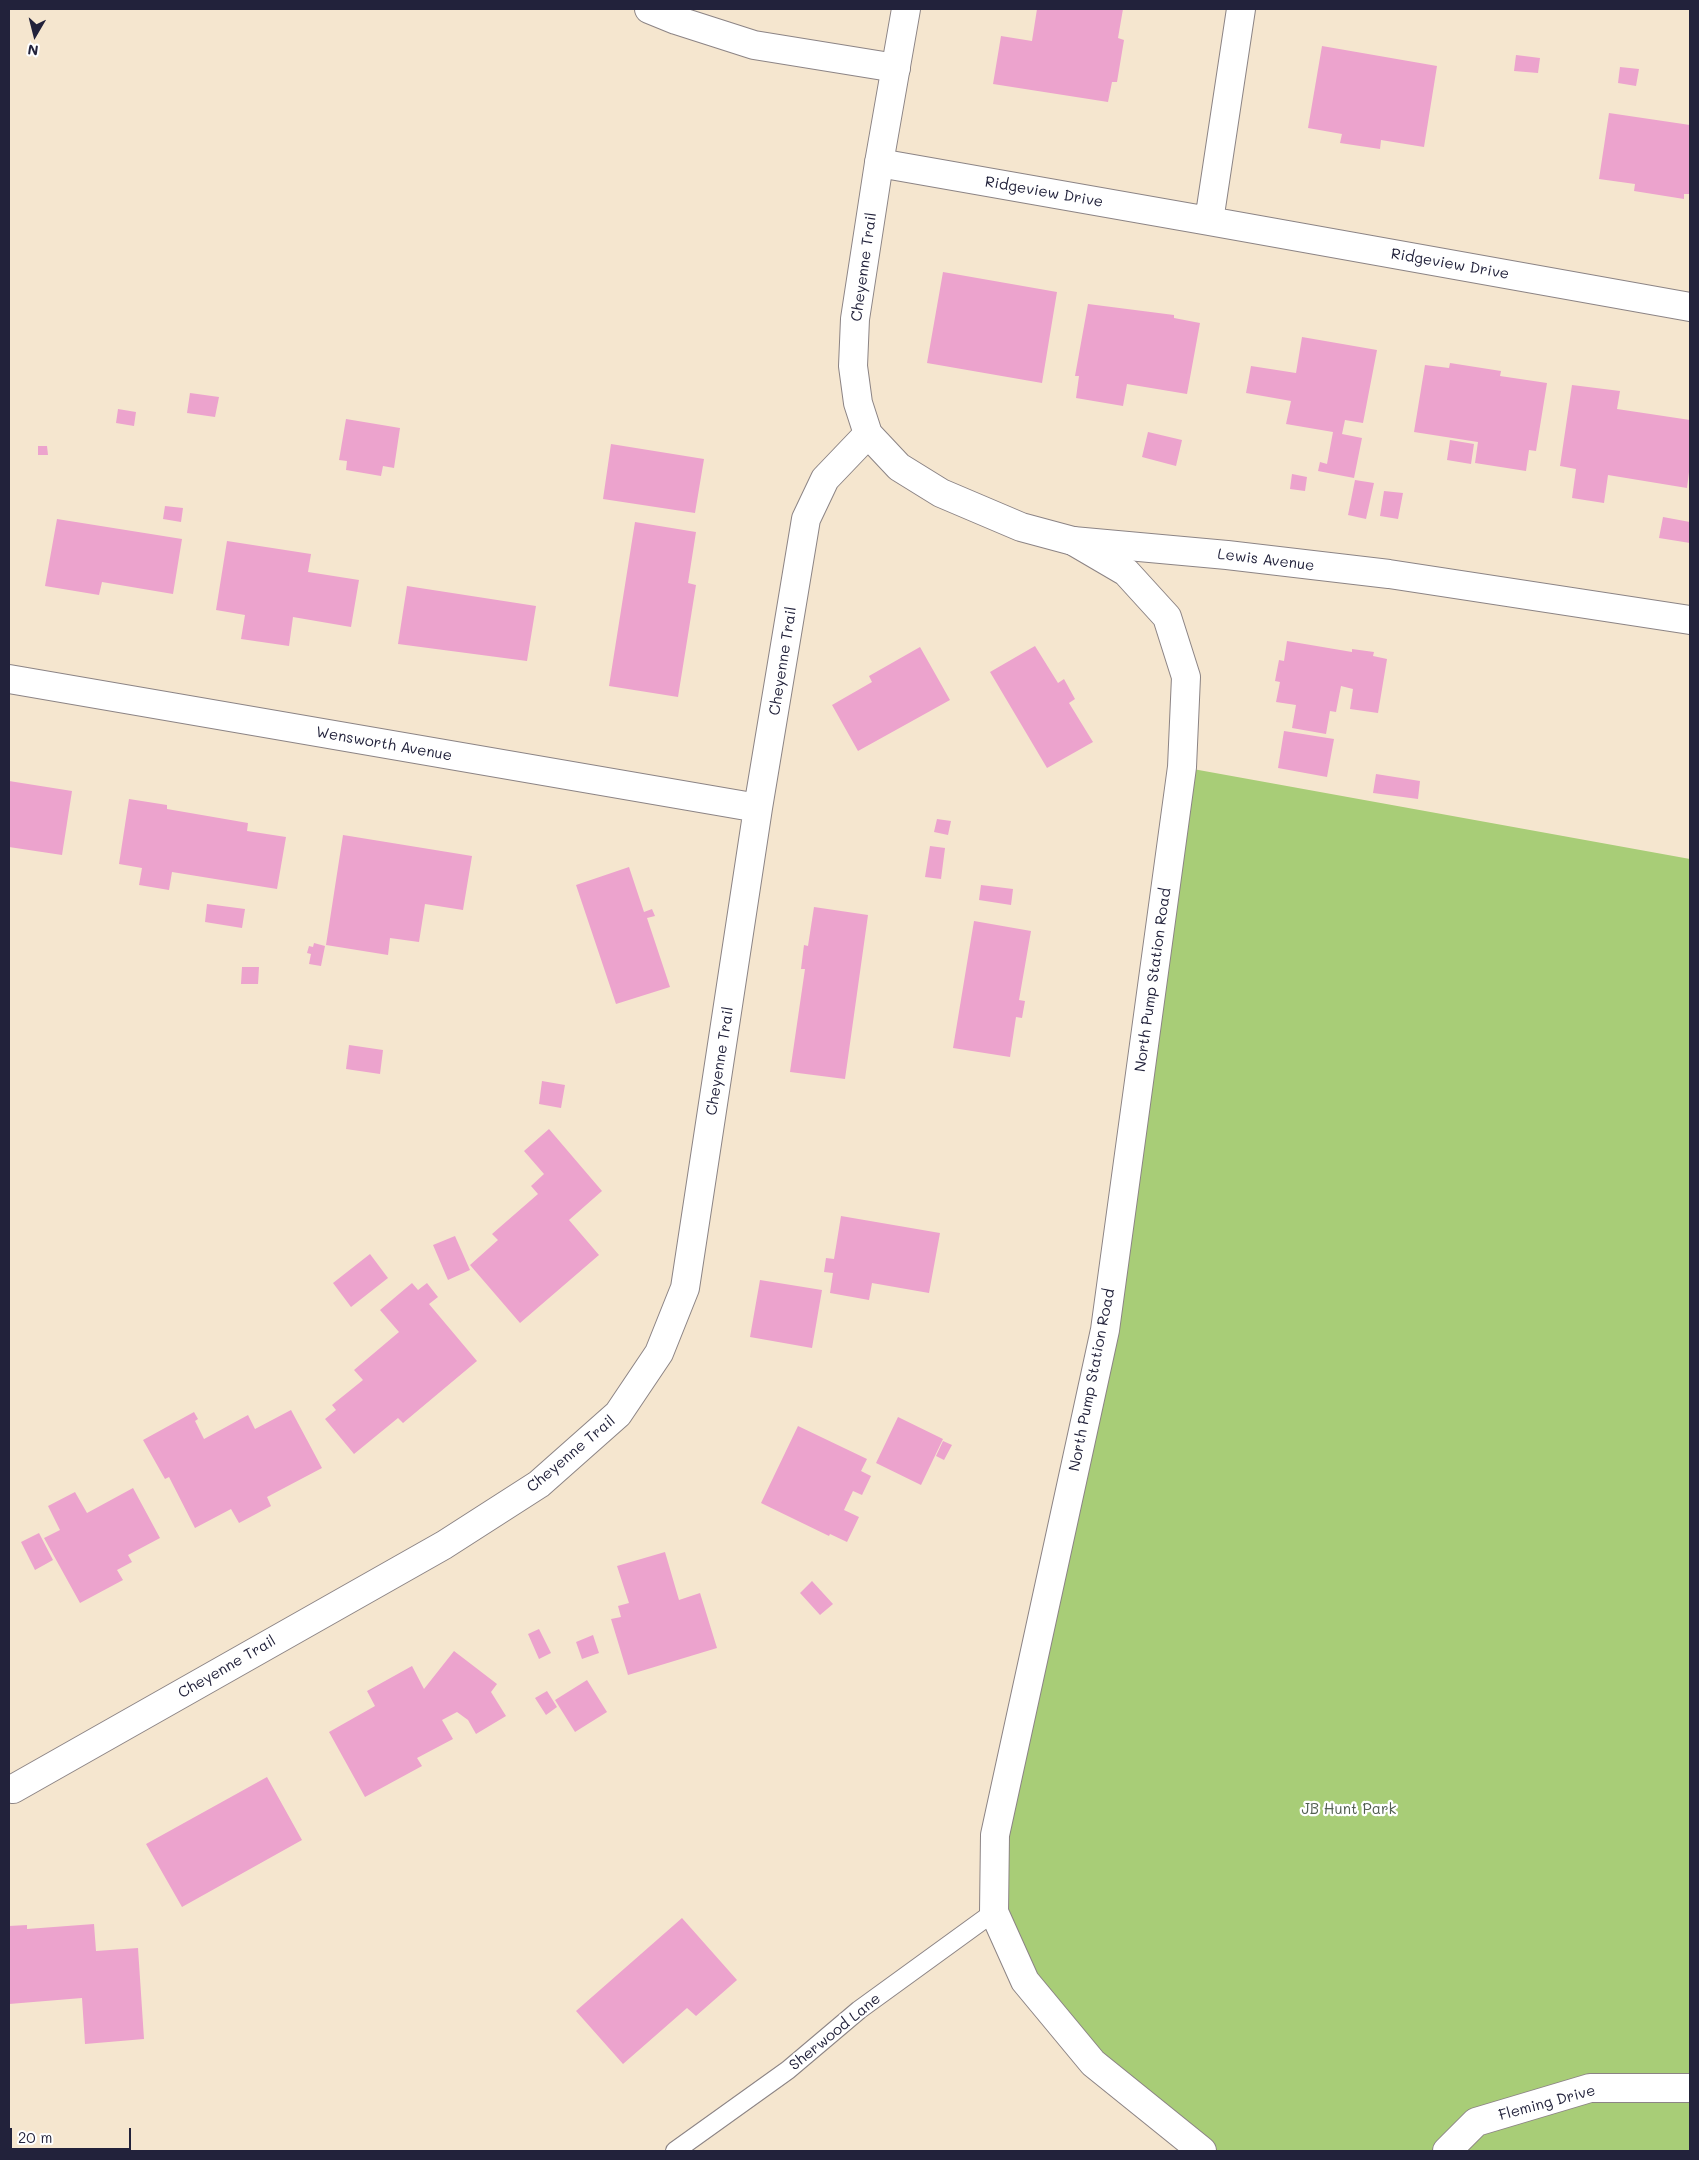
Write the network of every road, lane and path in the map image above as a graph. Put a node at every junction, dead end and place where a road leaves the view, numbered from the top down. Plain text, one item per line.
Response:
1 (649, 9) edge
2 (906, 9) edge
3 (1241, 9) edge
4 (896, 68) junction
5 (878, 163) junction
6 (1209, 221) junction
7 (1690, 307) edge
8 (868, 434) junction
9 (1073, 541) junction
10 (1690, 620) edge
11 (9, 679) edge
12 (758, 808) junction
13 (12, 1789) dead end
14 (994, 1912) junction
15 (1690, 2088) edge
16 (675, 2151) edge
17 (1202, 2151) edge
18 (1446, 2151) edge

1 - 4 street
2 - 4 street, Cheyenne Trail
3 - 6 street
4 - 5 street, Cheyenne Trail
5 - 6 street, Ridgeview Drive
5 - 8 street, Cheyenne Trail
6 - 7 street, Ridgeview Drive
8 - 9 street, Lewis Avenue
8 - 12 street, Cheyenne Trail
9 - 10 street, Lewis Avenue
9 - 14 street, North Pump Station Road
11 - 12 street, Wensworth Avenue
12 - 13 street, Cheyenne Trail
14 - 16 lane, Sherwood Lane
14 - 17 street, North Pump Station Road
15 - 18 street, Fleming Drive

